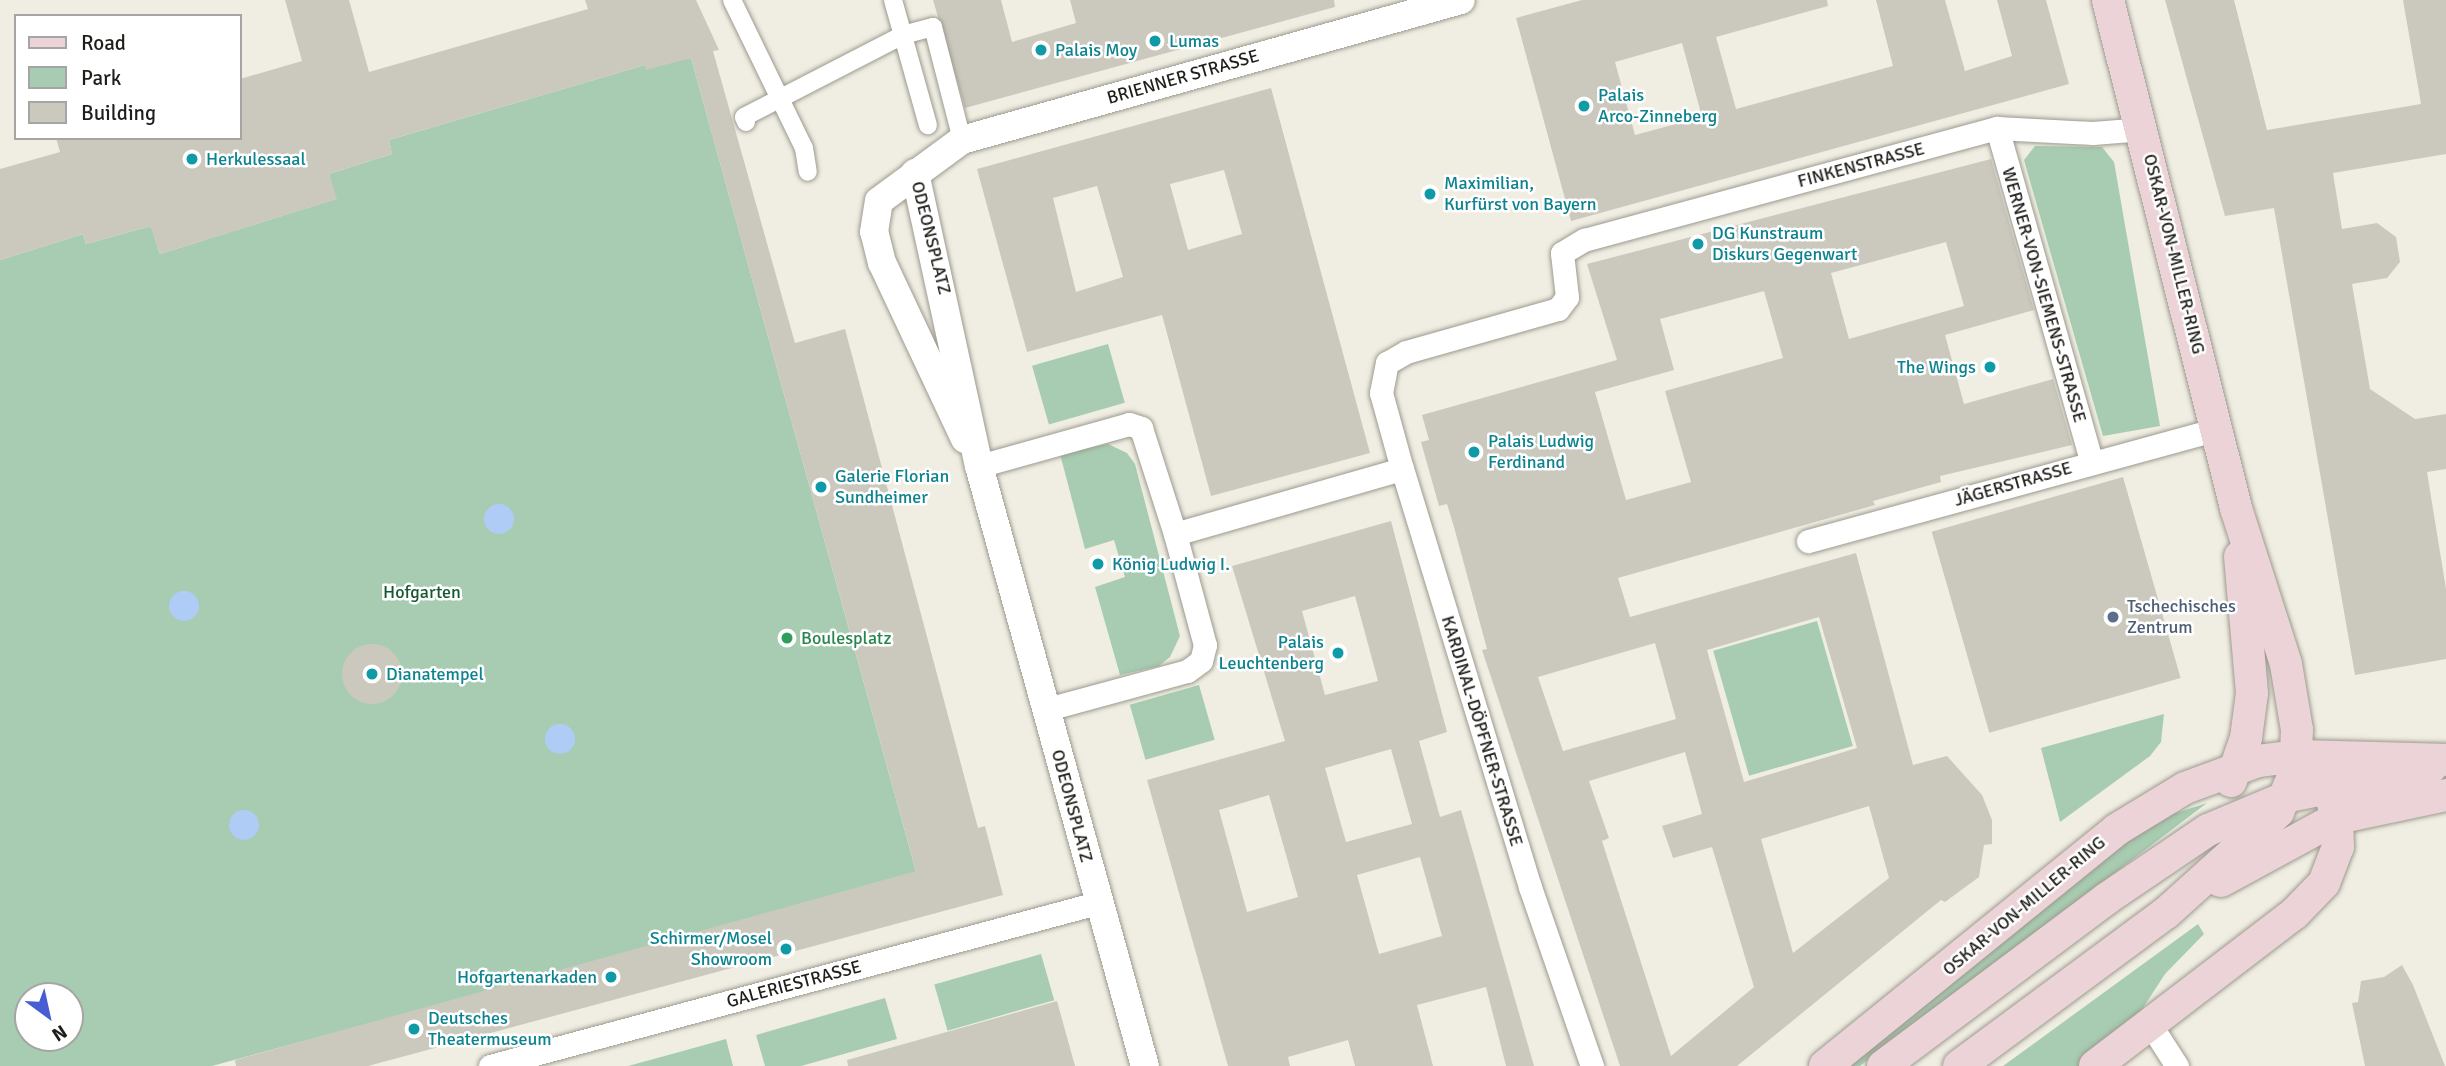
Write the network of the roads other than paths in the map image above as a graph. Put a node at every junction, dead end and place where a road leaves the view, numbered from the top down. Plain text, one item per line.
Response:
1 (732, 0) edge
2 (893, 0) edge
3 (1461, 0) edge
4 (2108, 0) edge
5 (911, 33) junction
6 (780, 99) junction
7 (746, 122) dead end
8 (928, 125) dead end
9 (1997, 128) junction
10 (2143, 128) junction
11 (962, 140) junction
12 (808, 172) dead end
13 (915, 173) junction
14 (1381, 393) joint
15 (2217, 429) junction
16 (2091, 461) junction
17 (979, 466) junction
18 (1402, 469) junction
19 (2236, 509) junction
20 (1175, 534) junction
21 (1808, 541) dead end
22 (1047, 709) junction
23 (2308, 756) junction
24 (2446, 761) edge
25 (2237, 769) junction
26 (2446, 795) edge
27 (2289, 796) junction
28 (2333, 803) junction
29 (2182, 846) junction
30 (1097, 903) junction
31 (2165, 913) junction
32 (2150, 1024) junction
33 (490, 1066) edge
34 (1144, 1066) edge
35 (1592, 1066) edge
36 (1825, 1066) edge
37 (1882, 1066) edge
38 (1959, 1066) edge
39 (2095, 1066) edge
40 (2177, 1066) edge

1 - 6 street
2 - 5 street
3 - 11 street, BRIENNER STRASSE
4 - 10 main road, OSKAR-VON-MILLER-RING
5 - 6 street
5 - 8 street
5 - 11 street
6 - 7 street
6 - 12 street
9 - 10 street, FINKENSTRASSE
9 - 14 street, FINKENSTRASSE
9 - 16 street, WERNER-VON-SIEMENS-STRASSE
10 - 15 main road, OSKAR-VON-MILLER-RING
11 - 13 street, BRIENNER STRASSE
13 - 17 street, ODEONSPLATZ
13 - 17 street, ODEONSPLATZ
14 - 18 street, KARDINAL-DÖPFNER-STRASSE
15 - 16 street, JÄGERSTRASSE
15 - 19 main road, OSKAR-VON-MILLER-RING
16 - 21 street, JÄGERSTRASSE
17 - 20 street
17 - 22 street, ODEONSPLATZ
18 - 20 street
18 - 35 street, KARDINAL-DÖPFNER-STRASSE
19 - 23 main road, OSKAR-VON-MILLER-RING
19 - 25 main road, OSKAR-VON-MILLER-RING
20 - 22 street
22 - 30 street, ODEONSPLATZ
23 - 24 main road
23 - 25 main road, OSKAR-VON-MILLER-RING
23 - 27 main road
23 - 28 main road, OSKAR-VON-MILLER-RING
24 - 28 main road
25 - 29 main road, OSKAR-VON-MILLER-RING
25 - 36 main road, OSKAR-VON-MILLER-RING
26 - 28 main road
27 - 28 main road, OSKAR-VON-MILLER-RING
27 - 29 main road, OSKAR-VON-MILLER-RING
27 - 31 main road
28 - 31 main road
28 - 32 main road, OSKAR-VON-MILLER-RING
29 - 37 main road, OSKAR-VON-MILLER-RING
30 - 33 street, GALERIESTRASSE
30 - 34 street, ODEONSPLATZ
31 - 38 main road
32 - 39 main road, OSKAR-VON-MILLER-RING
32 - 40 street

